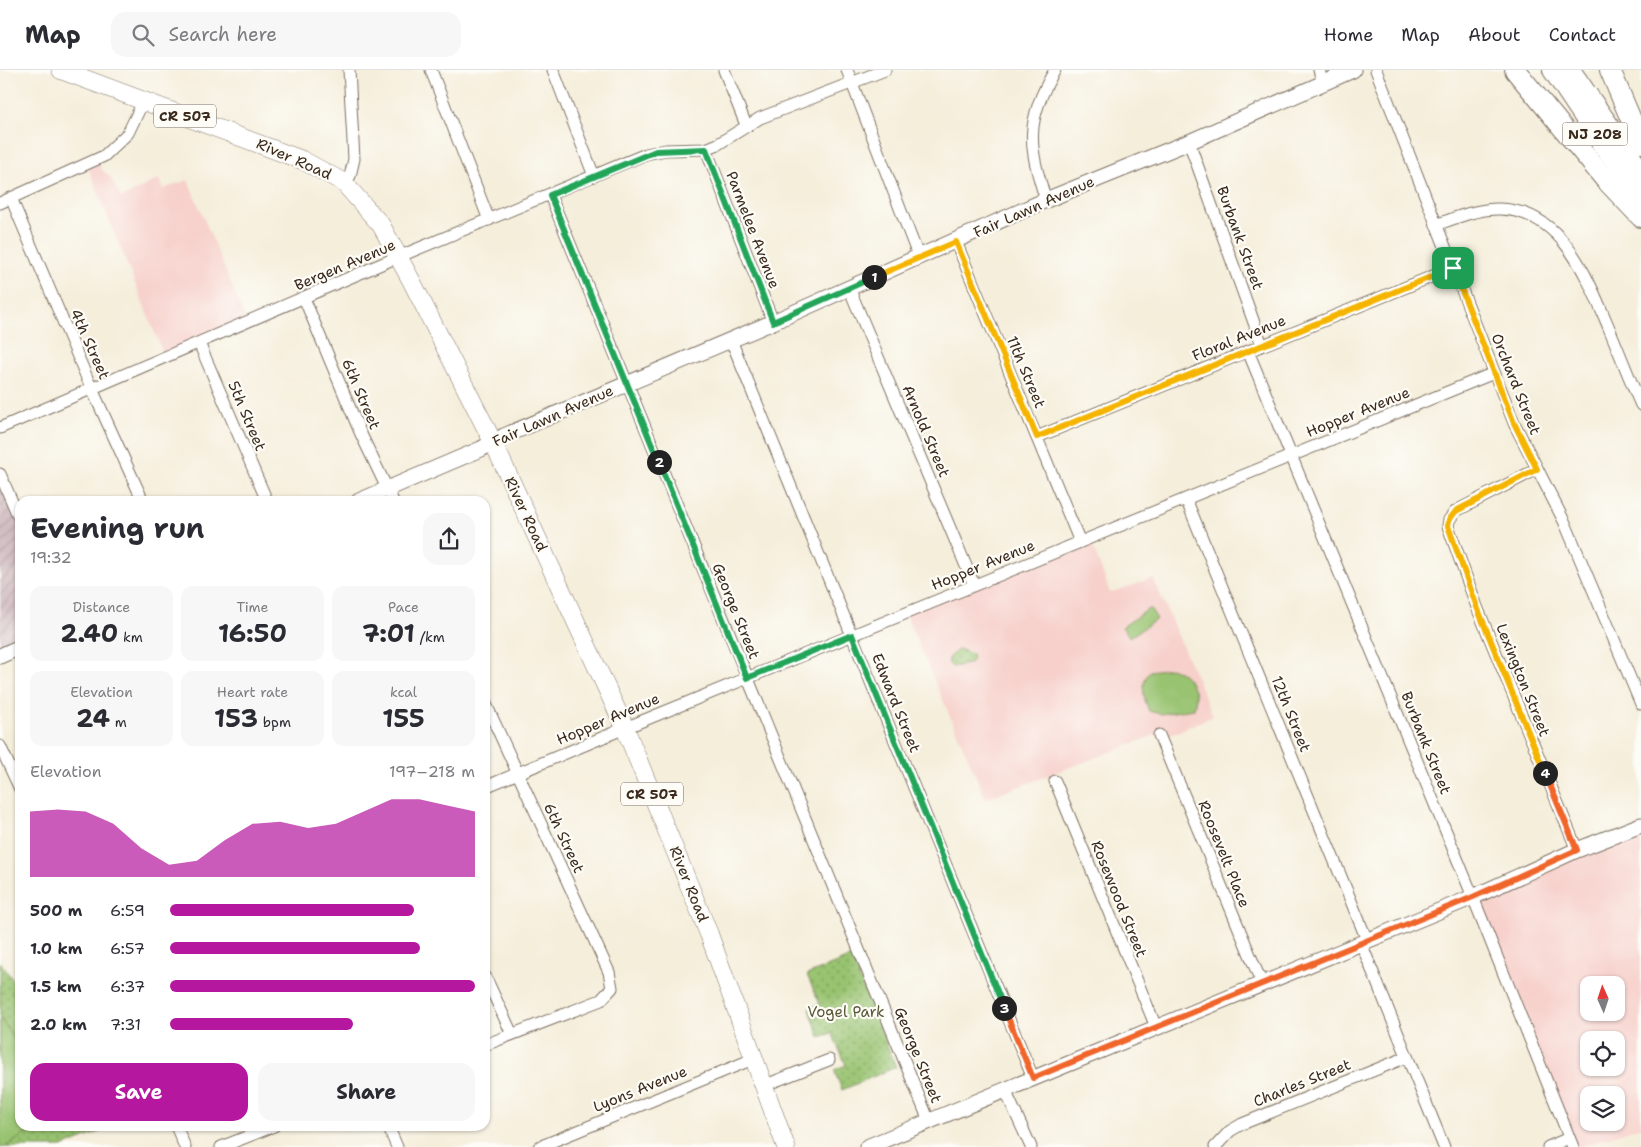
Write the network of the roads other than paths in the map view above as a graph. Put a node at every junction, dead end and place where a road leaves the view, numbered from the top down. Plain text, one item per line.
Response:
1 (349, 70) edge
2 (431, 70) edge
3 (553, 70) edge
4 (724, 70) edge
5 (846, 70) edge
6 (885, 70) edge
7 (1055, 70) edge
8 (1353, 70) edge
9 (1376, 70) edge
10 (1515, 70) edge
11 (1553, 70) edge
12 (1570, 70) edge
13 (1610, 70) edge
14 (70, 72) edge
15 (1321, 76) edge
16 (852, 83) junction
17 (144, 100) junction
18 (746, 125) junction
19 (1189, 142) junction
20 (1641, 143) edge
21 (706, 149) junction
22 (1641, 172) edge
23 (594, 176) junction
24 (343, 182) junction
25 (1641, 194) edge
26 (550, 195) junction
27 (11, 198) junction
28 (1046, 200) junction
29 (0, 202) edge
30 (1641, 217) edge
31 (489, 220) junction
32 (1436, 225) junction
33 (956, 242) junction
34 (400, 258) junction
35 (919, 258) junction
36 (1453, 268) junction
37 (850, 288) junction
38 (304, 298) junction
39 (773, 322) junction
40 (731, 340) junction
41 (199, 343) junction
42 (1262, 345) junction
43 (1248, 351) junction
44 (1494, 373) junction
45 (627, 384) junction
46 (93, 388) junction
47 (1641, 406) edge
48 (0, 428) edge
49 (1037, 437) junction
50 (493, 442) junction
51 (1291, 456) junction
52 (1537, 469) junction
53 (0, 474) edge
54 (390, 495) edge
55 (141, 496) edge
56 (265, 496) edge
57 (1186, 499) junction
58 (15, 508) edge
59 (1080, 542) junction
60 (974, 585) junction
61 (852, 635) junction
62 (15, 649) edge
63 (0, 656) edge
64 (747, 678) junction
65 (1641, 704) edge
66 (490, 713) edge
67 (625, 728) junction
68 (1159, 735) dead end
69 (0, 746) edge
70 (518, 773) junction
71 (15, 778) edge
72 (1055, 781) dead end
73 (490, 786) edge
74 (1641, 825) edge
75 (1577, 850) junction
76 (1473, 897) junction
77 (1364, 942) junction
78 (1262, 984) junction
79 (490, 987) edge
80 (1156, 1027) junction
81 (512, 1034) junction
82 (490, 1043) edge
83 (1407, 1057) junction
84 (753, 1059) junction
85 (829, 1060) dead end
86 (1033, 1078) junction
87 (763, 1086) junction
88 (1005, 1090) junction
89 (929, 1121) junction
90 (178, 1131) edge
91 (261, 1131) edge
92 (390, 1131) edge
93 (1571, 1143) edge
94 (185, 1147) edge
95 (221, 1147) edge
96 (396, 1147) edge
97 (539, 1147) edge
98 (786, 1147) edge
99 (867, 1147) edge
100 (1031, 1147) edge
101 (1215, 1147) edge
102 (1444, 1147) edge
103 (1548, 1147) edge

1 - 24 street
2 - 31 street
3 - 23 street
4 - 18 street
5 - 16 street
6 - 16 street
7 - 28 street
8 - 15 main road, Fair Lawn Avenue
9 - 32 street, Orchard Street
10 - 30 highway
11 - 25 highway, NJ 208
12 - 22 highway, NJ 208
13 - 20 highway
14 - 17 main road, River Road / CR 507
15 - 19 main road, Fair Lawn Avenue
16 - 18 street
16 - 35 street
17 - 24 main road, River Road / CR 507
17 - 27 street
18 - 21 street
19 - 28 main road, Fair Lawn Avenue
19 - 42 street, Burbank Street
21 - 23 street, Bergen Avenue
21 - 39 street, Parmelee Avenue
23 - 26 street, Bergen Avenue
24 - 34 main road, River Road / CR 507
26 - 31 street, Bergen Avenue
26 - 45 street, George Street
27 - 29 street
27 - 46 street, 4th Street
28 - 33 main road, Fair Lawn Avenue
31 - 34 street, Bergen Avenue
32 - 36 street, Orchard Street
32 - 47 street
33 - 35 main road, Fair Lawn Avenue
33 - 49 street, 11th Street
34 - 38 street, Bergen Avenue
34 - 50 main road, River Road / CR 507
35 - 37 main road, Fair Lawn Avenue
36 - 42 street, Floral Avenue
36 - 44 street, Orchard Street
37 - 39 main road, Fair Lawn Avenue
37 - 60 street, Arnold Street
38 - 41 street, Bergen Avenue
38 - 54 street, 6th Street
39 - 40 main road, Fair Lawn Avenue
40 - 45 main road, Fair Lawn Avenue
40 - 61 street, Edward Street
41 - 46 street, Bergen Avenue
41 - 56 street, 5th Street
42 - 43 street, Floral Avenue
43 - 49 street, Floral Avenue
43 - 51 street, Burbank Street
44 - 51 street, Hopper Avenue
44 - 52 street, Orchard Street
45 - 50 main road, Fair Lawn Avenue
45 - 64 street, George Street
46 - 48 street, Bergen Avenue
46 - 55 street, 4th Street
49 - 59 street, 11th Street
50 - 54 main road, Fair Lawn Avenue
50 - 67 main road, River Road / CR 507
51 - 57 street, Hopper Avenue
51 - 76 street, Burbank Street
52 - 65 street, Orchard Street
52 - 75 street, Lexington Street
53 - 58 street
57 - 59 street, Hopper Avenue
57 - 77 street, 12th Street
59 - 60 street, Hopper Avenue
60 - 61 street, Hopper Avenue
61 - 64 street, Hopper Avenue
61 - 86 street, Edward Street
62 - 63 main road
64 - 67 street, Hopper Avenue
64 - 89 street, George Street
66 - 70 street, 6th Street
67 - 70 street, Hopper Avenue
67 - 84 main road, River Road / CR 507
68 - 78 street, Roosevelt Place
69 - 71 street
70 - 73 street, Hopper Avenue
70 - 81 street, 6th Street
72 - 80 street, Rosewood Street
74 - 75 main road
75 - 76 main road
76 - 77 main road
76 - 93 street, Burbank Street
77 - 78 main road
77 - 83 street, 12th Street
78 - 80 main road
79 - 81 street
80 - 86 main road
81 - 82 street
83 - 101 street, Charles Street
83 - 102 street, 12th Street
84 - 87 main road, River Road / CR 507
84 - 97 street, Lyons Avenue
85 - 87 street
86 - 88 main road
87 - 98 main road, River Road / CR 507
88 - 89 main road
88 - 100 street
89 - 99 main road
90 - 94 street
91 - 95 street
92 - 96 street
93 - 103 street

